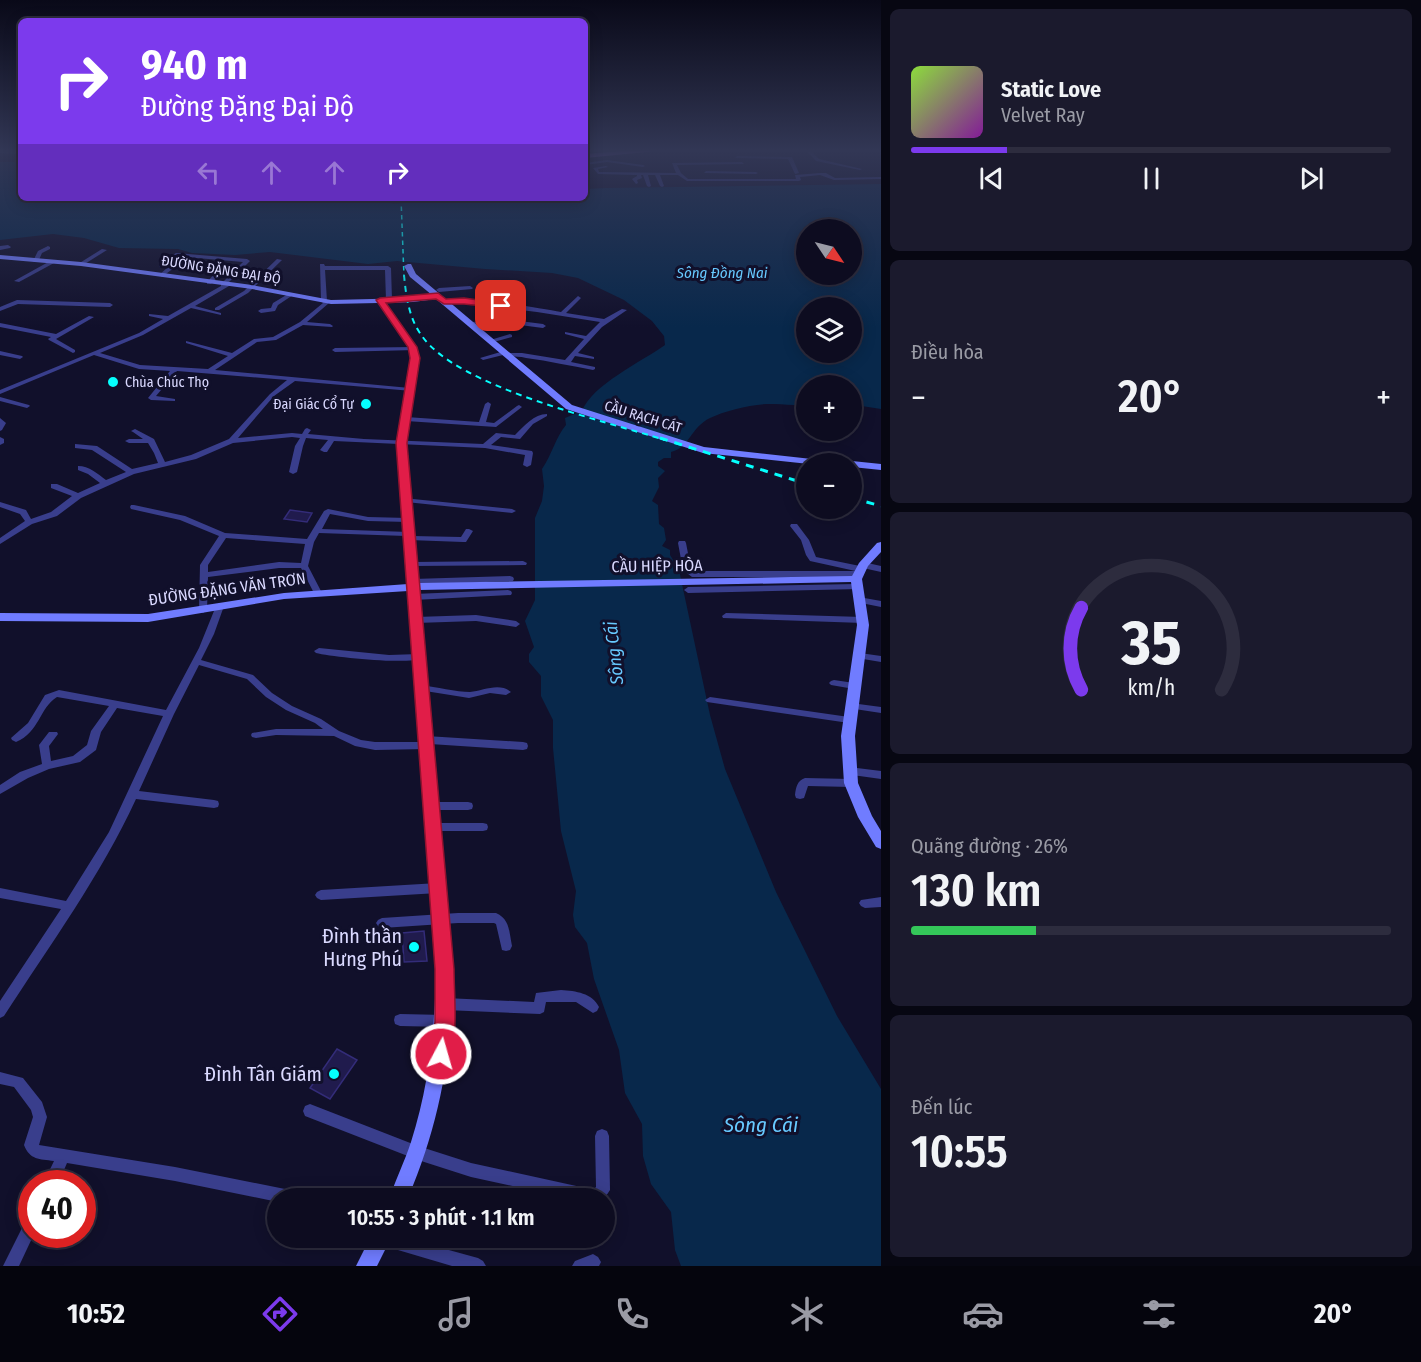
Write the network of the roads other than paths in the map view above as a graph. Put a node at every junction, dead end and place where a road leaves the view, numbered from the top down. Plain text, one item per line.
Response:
1 (8, 247) dead end
2 (0, 248) edge
3 (48, 248) dead end
4 (104, 250) dead end
5 (176, 255) dead end
6 (0, 257) edge
7 (279, 260) dead end
8 (36, 261) junction
9 (52, 262) junction
10 (81, 264) junction
11 (161, 266) dead end
12 (409, 266) dead end
13 (222, 269) dead end
14 (162, 275) junction
15 (17, 281) dead end
16 (209, 282) junction
17 (440, 282) dead end
18 (225, 285) junction
19 (252, 286) junction
20 (470, 288) dead end
21 (290, 295) junction
22 (439, 295) junction
23 (578, 298) dead end
24 (385, 300) junction
25 (325, 302) junction
26 (110, 305) dead end
27 (190, 306) junction
28 (520, 308) junction
29 (0, 309) edge
30 (624, 310) dead end
31 (261, 311) dead end
32 (563, 313) junction
33 (151, 315) dead end
34 (91, 317) dead end
35 (170, 318) junction
36 (604, 321) junction
37 (512, 322) junction
38 (302, 323) junction
39 (471, 324) junction
40 (0, 325) edge
41 (330, 326) dead end
42 (543, 326) dead end
43 (567, 333) dead end
44 (57, 336) junction
45 (510, 336) dead end
46 (588, 338) junction
47 (490, 341) junction
48 (188, 342) dead end
49 (414, 349) junction
50 (335, 350) dead end
51 (73, 351) dead end
52 (0, 353) edge
53 (93, 353) junction
54 (505, 354) junction
55 (574, 354) junction
56 (233, 355) junction
57 (20, 357) dead end
58 (483, 358) dead end
59 (592, 358) dead end
60 (566, 364) junction
61 (594, 368) dead end
62 (175, 369) junction
63 (209, 371) junction
64 (292, 380) junction
65 (410, 390) junction
66 (0, 392) edge
67 (0, 399) edge
68 (173, 400) dead end
69 (488, 404) dead end
70 (27, 406) dead end
71 (519, 407) dead end
72 (545, 415) dead end
73 (405, 419) junction
74 (0, 420) edge
75 (482, 424) junction
76 (0, 429) edge
77 (135, 431) dead end
78 (305, 433) junction
79 (0, 439) edge
80 (332, 439) junction
81 (129, 441) dead end
82 (150, 441) junction
83 (232, 441) junction
84 (0, 443) edge
85 (402, 443) junction
86 (78, 446) dead end
87 (485, 446) junction
88 (324, 450) dead end
89 (796, 459) edge
90 (162, 463) junction
91 (527, 465) dead end
92 (862, 465) edge
93 (881, 467) edge
94 (81, 468) dead end
95 (130, 472) junction
96 (293, 472) dead end
97 (105, 483) junction
98 (54, 486) dead end
99 (78, 496) junction
100 (406, 500) junction
101 (0, 504) edge
102 (134, 507) dead end
103 (512, 511) dead end
104 (408, 520) junction
105 (29, 522) junction
106 (794, 526) dead end
107 (316, 531) junction
108 (469, 531) dead end
109 (224, 534) junction
110 (409, 536) junction
111 (0, 542) edge
112 (310, 542) junction
113 (682, 543) dead end
114 (881, 545) edge
115 (523, 563) dead end
116 (411, 564) junction
117 (304, 566) junction
118 (881, 569) edge
119 (204, 575) junction
120 (510, 579) dead end
121 (859, 579) junction
122 (459, 586) joint
123 (414, 589) junction
124 (688, 590) dead end
125 (318, 593) junction
126 (508, 593) dead end
127 (881, 604) edge
128 (220, 606) junction
129 (203, 610) junction
130 (726, 616) dead end
131 (0, 617) edge
132 (416, 620) junction
133 (863, 620) junction
134 (516, 624) dead end
135 (319, 651) dead end
136 (861, 656) junction
137 (419, 657) junction
138 (881, 659) edge
139 (197, 662) junction
140 (834, 683) dead end
141 (854, 686) junction
142 (422, 688) junction
143 (506, 692) dead end
144 (711, 700) dead end
145 (115, 704) junction
146 (851, 706) junction
147 (881, 710) edge
148 (169, 714) junction
149 (849, 720) junction
150 (335, 733) junction
151 (53, 734) dead end
152 (256, 735) dead end
153 (16, 738) dead end
154 (426, 742) junction
155 (523, 746) dead end
156 (47, 766) junction
157 (881, 775) edge
158 (850, 777) junction
159 (0, 790) edge
160 (130, 794) junction
161 (800, 795) dead end
162 (214, 804) dead end
163 (431, 806) junction
164 (468, 806) dead end
165 (433, 827) junction
166 (483, 827) dead end
167 (881, 843) edge
168 (438, 888) junction
169 (0, 893) edge
170 (321, 895) dead end
171 (881, 902) edge
172 (865, 903) dead end
173 (69, 906) junction
174 (440, 920) junction
175 (382, 923) dead end
176 (506, 946) dead end
177 (5, 994) edge
178 (445, 1004) junction
179 (593, 1007) dead end
180 (0, 1012) edge
181 (400, 1020) dead end
182 (445, 1022) junction
183 (0, 1078) edge
184 (310, 1112) dead end
185 (602, 1136) dead end
186 (418, 1153) junction
187 (64, 1155) junction
188 (57, 1170) edge
189 (403, 1188) edge
190 (267, 1193) edge
191 (20, 1248) edge
192 (376, 1248) edge
193 (416, 1248) edge
194 (11, 1266) edge
195 (366, 1266) edge
196 (478, 1266) edge

1 - 2 street
3 - 8 street
4 - 10 street
5 - 18 street
6 - 8 main road, ĐƯỜNG ĐẶNG ĐẠI ĐỘ
7 - 19 street
8 - 9 main road, ĐƯỜNG ĐẶNG ĐẠI ĐỘ
9 - 10 main road, ĐƯỜNG ĐẶNG ĐẠI ĐỘ
9 - 15 street
10 - 14 main road, ĐƯỜNG ĐẶNG ĐẠI ĐỘ
11 - 14 street
12 - 22 main road, CẦU RẠCH CÁT
13 - 16 street
14 - 16 main road, ĐƯỜNG ĐẶNG ĐẠI ĐỘ
16 - 18 main road, ĐƯỜNG ĐẶNG ĐẠI ĐỘ
17 - 22 street
18 - 19 main road, ĐƯỜNG ĐẶNG ĐẠI ĐỘ
18 - 27 street
19 - 21 main road, ĐƯỜNG ĐẶNG ĐẠI ĐỘ
19 - 27 street
20 - 22 street
21 - 25 main road, ĐƯỜNG ĐẶNG ĐẠI ĐỘ
21 - 31 street
22 - 24 main road, ĐƯỜNG ĐẶNG ĐẠI ĐỘ
22 - 28 street
22 - 39 main road, CẦU RẠCH CÁT
23 - 32 street
24 - 25 main road, ĐƯỜNG ĐẶNG ĐẠI ĐỘ
24 - 25 street
24 - 49 main road
25 - 38 street
26 - 29 street
27 - 35 street
28 - 32 street
28 - 37 street
30 - 36 street
32 - 36 street
33 - 35 street
34 - 44 street
35 - 53 street
36 - 46 street
37 - 39 street
37 - 42 street
38 - 41 street
38 - 56 street
39 - 47 main road, CẦU RẠCH CÁT
40 - 44 street
43 - 46 street
44 - 51 street
45 - 47 street
46 - 55 street
47 - 54 main road, CẦU RẠCH CÁT
48 - 56 street
49 - 50 street
49 - 65 main road
52 - 57 street
53 - 62 street
53 - 66 street
54 - 58 street
54 - 60 street
54 - 89 main road, CẦU RẠCH CÁT
55 - 59 street
55 - 60 street
56 - 63 street
60 - 61 street
62 - 63 street
62 - 68 street
63 - 64 street
64 - 65 street
64 - 83 street
65 - 73 main road
67 - 70 street
69 - 75 street
71 - 75 street
72 - 87 street
73 - 75 street
73 - 85 main road
74 - 76 street
77 - 82 street
78 - 80 street
78 - 83 street
78 - 96 street
79 - 84 street
80 - 85 street
80 - 88 street
81 - 82 street
82 - 90 street
83 - 90 street
85 - 87 street
85 - 100 main road
86 - 95 street
87 - 91 street
90 - 95 street
92 - 93 main road
94 - 97 street
95 - 97 street
97 - 99 street
98 - 99 street
99 - 105 street
100 - 103 street
100 - 104 main road
101 - 105 street
102 - 109 street
104 - 107 street
104 - 110 main road
105 - 111 street
106 - 121 street
107 - 110 street
107 - 112 street
108 - 110 street
109 - 112 street
109 - 119 street
110 - 116 main road
112 - 117 street
113 - 121 street
114 - 121 main road
115 - 116 street
116 - 123 main road
117 - 119 street
117 - 125 street
118 - 121 street
119 - 129 street
120 - 123 street
121 - 122 main road, CẦU HIỆP HÒA
121 - 124 street
121 - 127 street
121 - 133 main road
122 - 123 main road, ĐƯỜNG ĐẶNG VĂN TRƠN
123 - 125 main road, ĐƯỜNG ĐẶNG VĂN TRƠN
123 - 126 street
123 - 132 main road
125 - 128 main road, ĐƯỜNG ĐẶNG VĂN TRƠN
128 - 129 main road, ĐƯỜNG ĐẶNG VĂN TRƠN
128 - 139 street
129 - 131 main road, ĐƯỜNG ĐẶNG VĂN TRƠN
130 - 133 street
132 - 134 street
132 - 137 main road
133 - 136 main road
135 - 137 street
136 - 138 street
136 - 141 main road
137 - 142 main road
139 - 148 street
139 - 150 street
140 - 141 street
141 - 146 main road
142 - 143 street
142 - 154 main road
144 - 149 street
145 - 148 street
145 - 153 street
145 - 156 street
146 - 147 street
146 - 149 main road
148 - 160 street
149 - 158 main road
150 - 152 street
150 - 154 street
151 - 156 street
154 - 155 street
154 - 163 main road
156 - 159 street
157 - 158 street
158 - 161 street
158 - 167 main road
160 - 162 street
160 - 173 street
163 - 164 street
163 - 165 main road
165 - 166 street
165 - 168 main road
168 - 170 street
168 - 174 main road
169 - 173 street
171 - 172 street
173 - 177 street
174 - 175 street
174 - 176 street
174 - 178 main road
177 - 180 street
178 - 179 street
178 - 182 main road
181 - 182 street
182 - 186 main road
183 - 187 street
184 - 186 street
185 - 186 street
186 - 189 main road
187 - 188 street
187 - 190 street
191 - 194 street
192 - 195 main road
193 - 196 street

